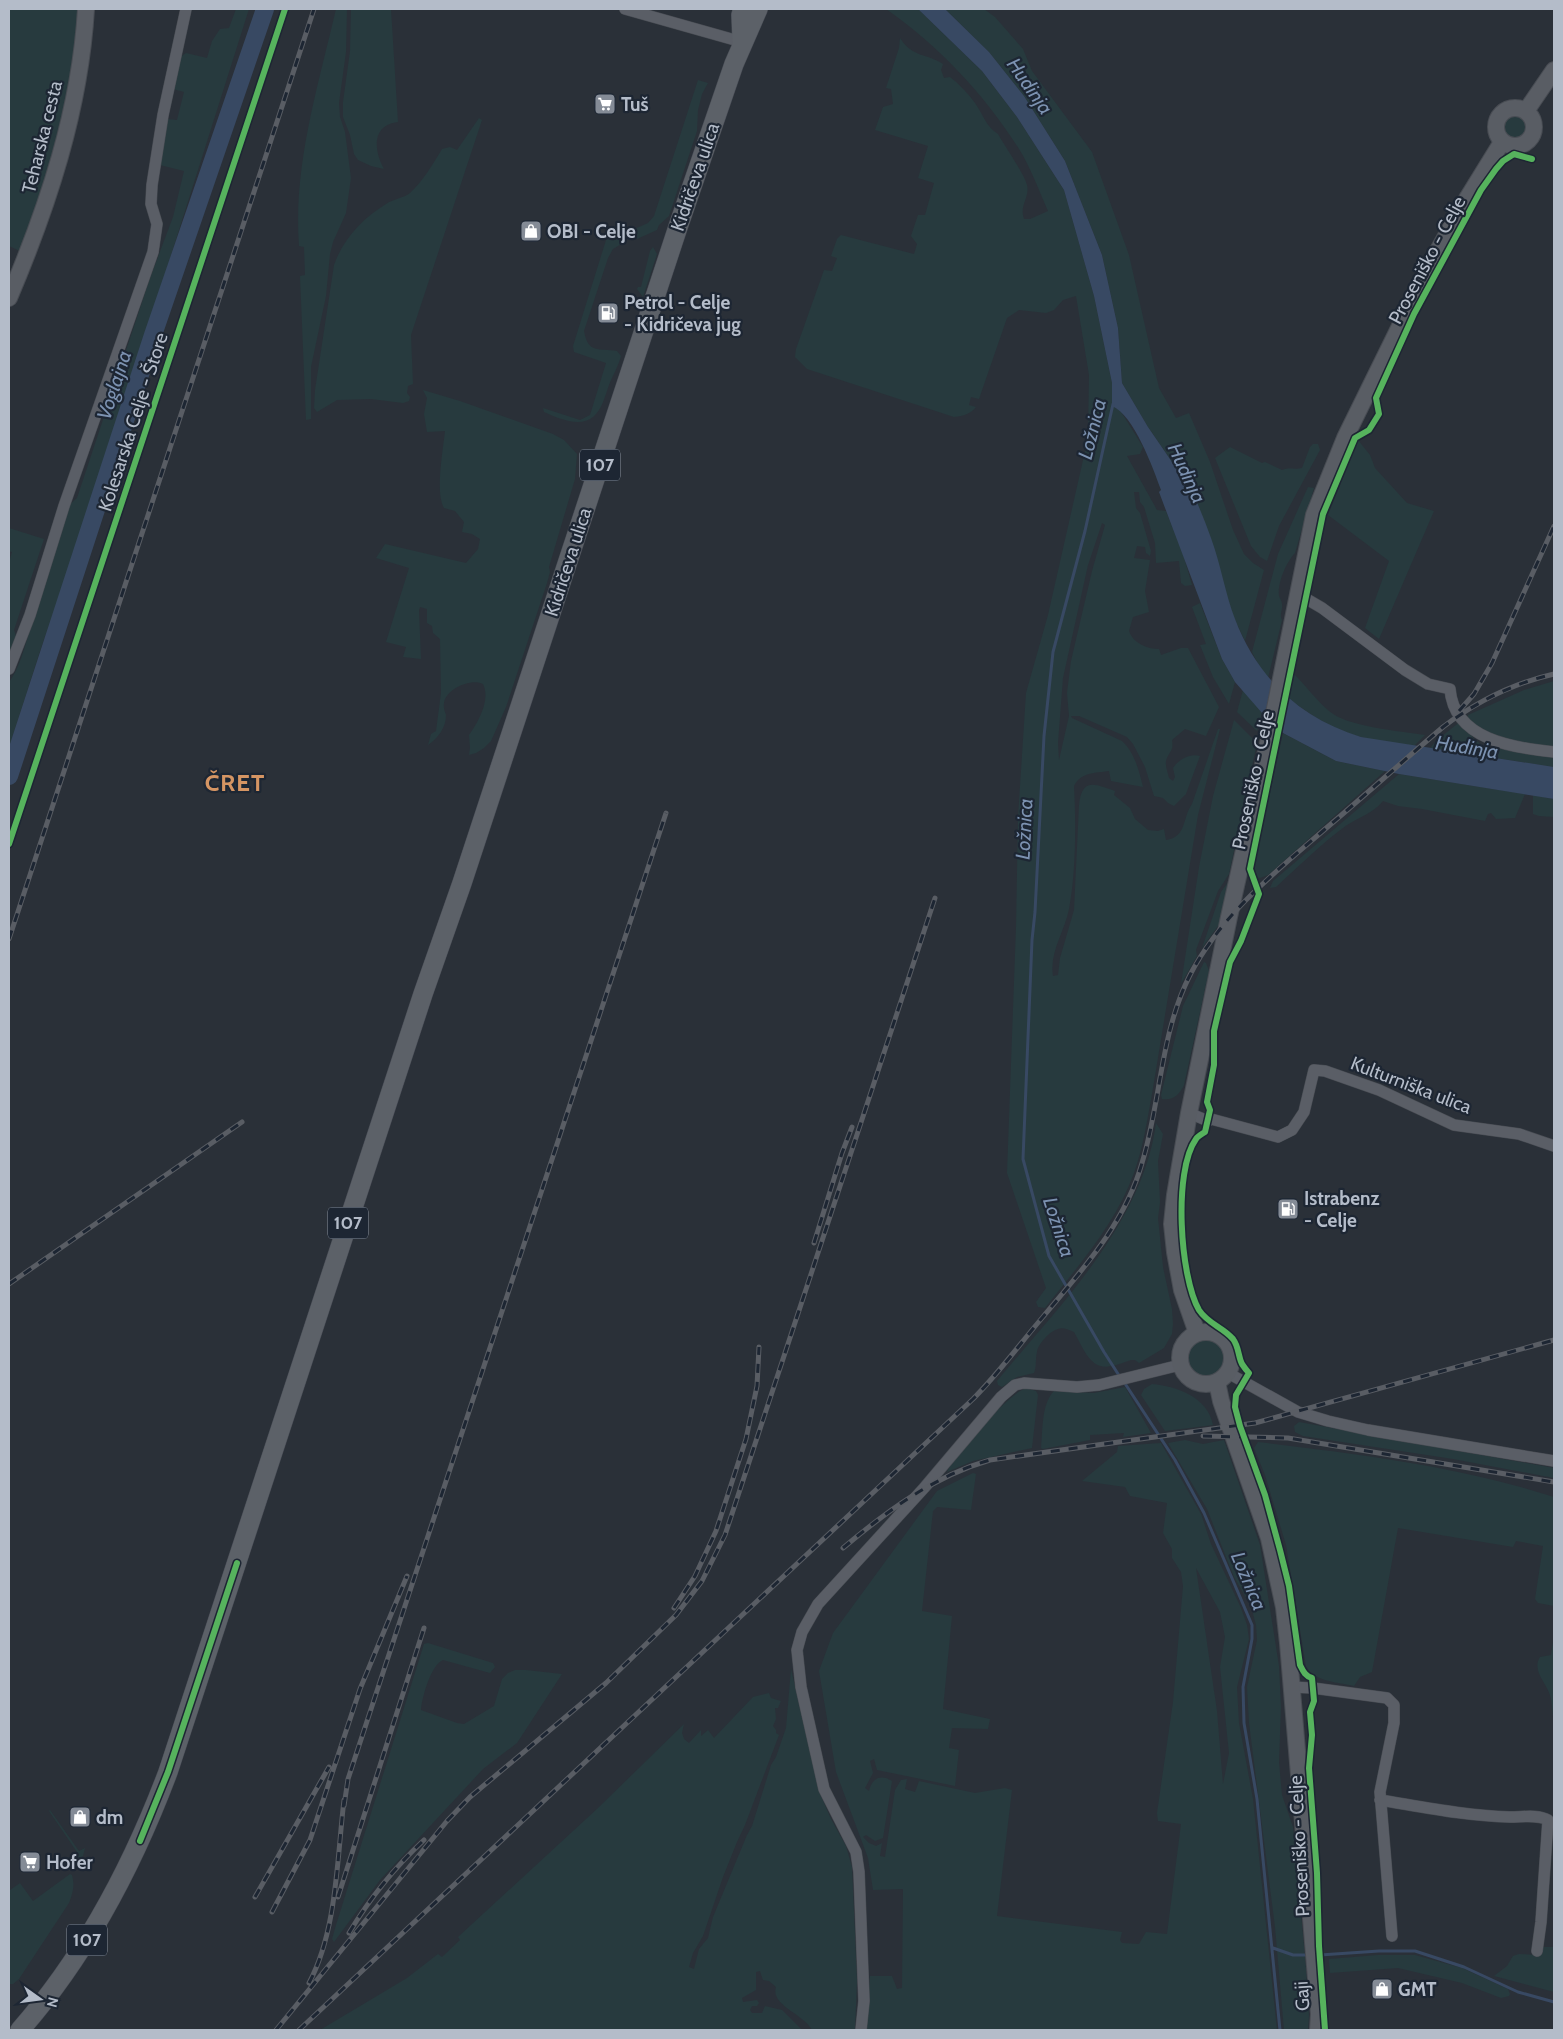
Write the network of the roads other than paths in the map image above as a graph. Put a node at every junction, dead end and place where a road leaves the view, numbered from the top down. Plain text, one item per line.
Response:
1 (86, 9) edge
2 (186, 9) edge
3 (625, 9) edge
4 (743, 9) edge
5 (758, 9) edge
6 (742, 42) junction
7 (1554, 70) edge
8 (1526, 111) junction
9 (1502, 142) junction
10 (9, 298) edge
11 (1298, 594) junction
12 (9, 669) edge
13 (1554, 752) edge
14 (1189, 1112) junction
15 (1554, 1146) edge
16 (1197, 1333) junction
17 (1180, 1365) junction
18 (1222, 1378) junction
19 (1554, 1461) edge
20 (1291, 1687) junction
21 (1380, 1800) junction
22 (1392, 1936) dead end
23 (1537, 1951) dead end
24 (20, 2030) edge
25 (861, 2030) edge
26 (1318, 2030) edge

1 - 10 street, Teharska cesta
2 - 12 street
3 - 6 street
4 - 6 main road, Kidričeva ulica / 107
5 - 6 main road, Kidričeva ulica / 107
6 - 24 main road, Kidričeva ulica / 107
7 - 8 street
8 - 9 street
8 - 9 street
9 - 11 street
11 - 13 street
11 - 14 street
14 - 15 street, Kulturniška ulica
14 - 16 street
16 - 17 street
16 - 18 street
17 - 18 street
17 - 25 street
18 - 19 street
18 - 20 street, Gaji
20 - 21 street
20 - 26 street, Gaji
21 - 22 street
21 - 23 street

